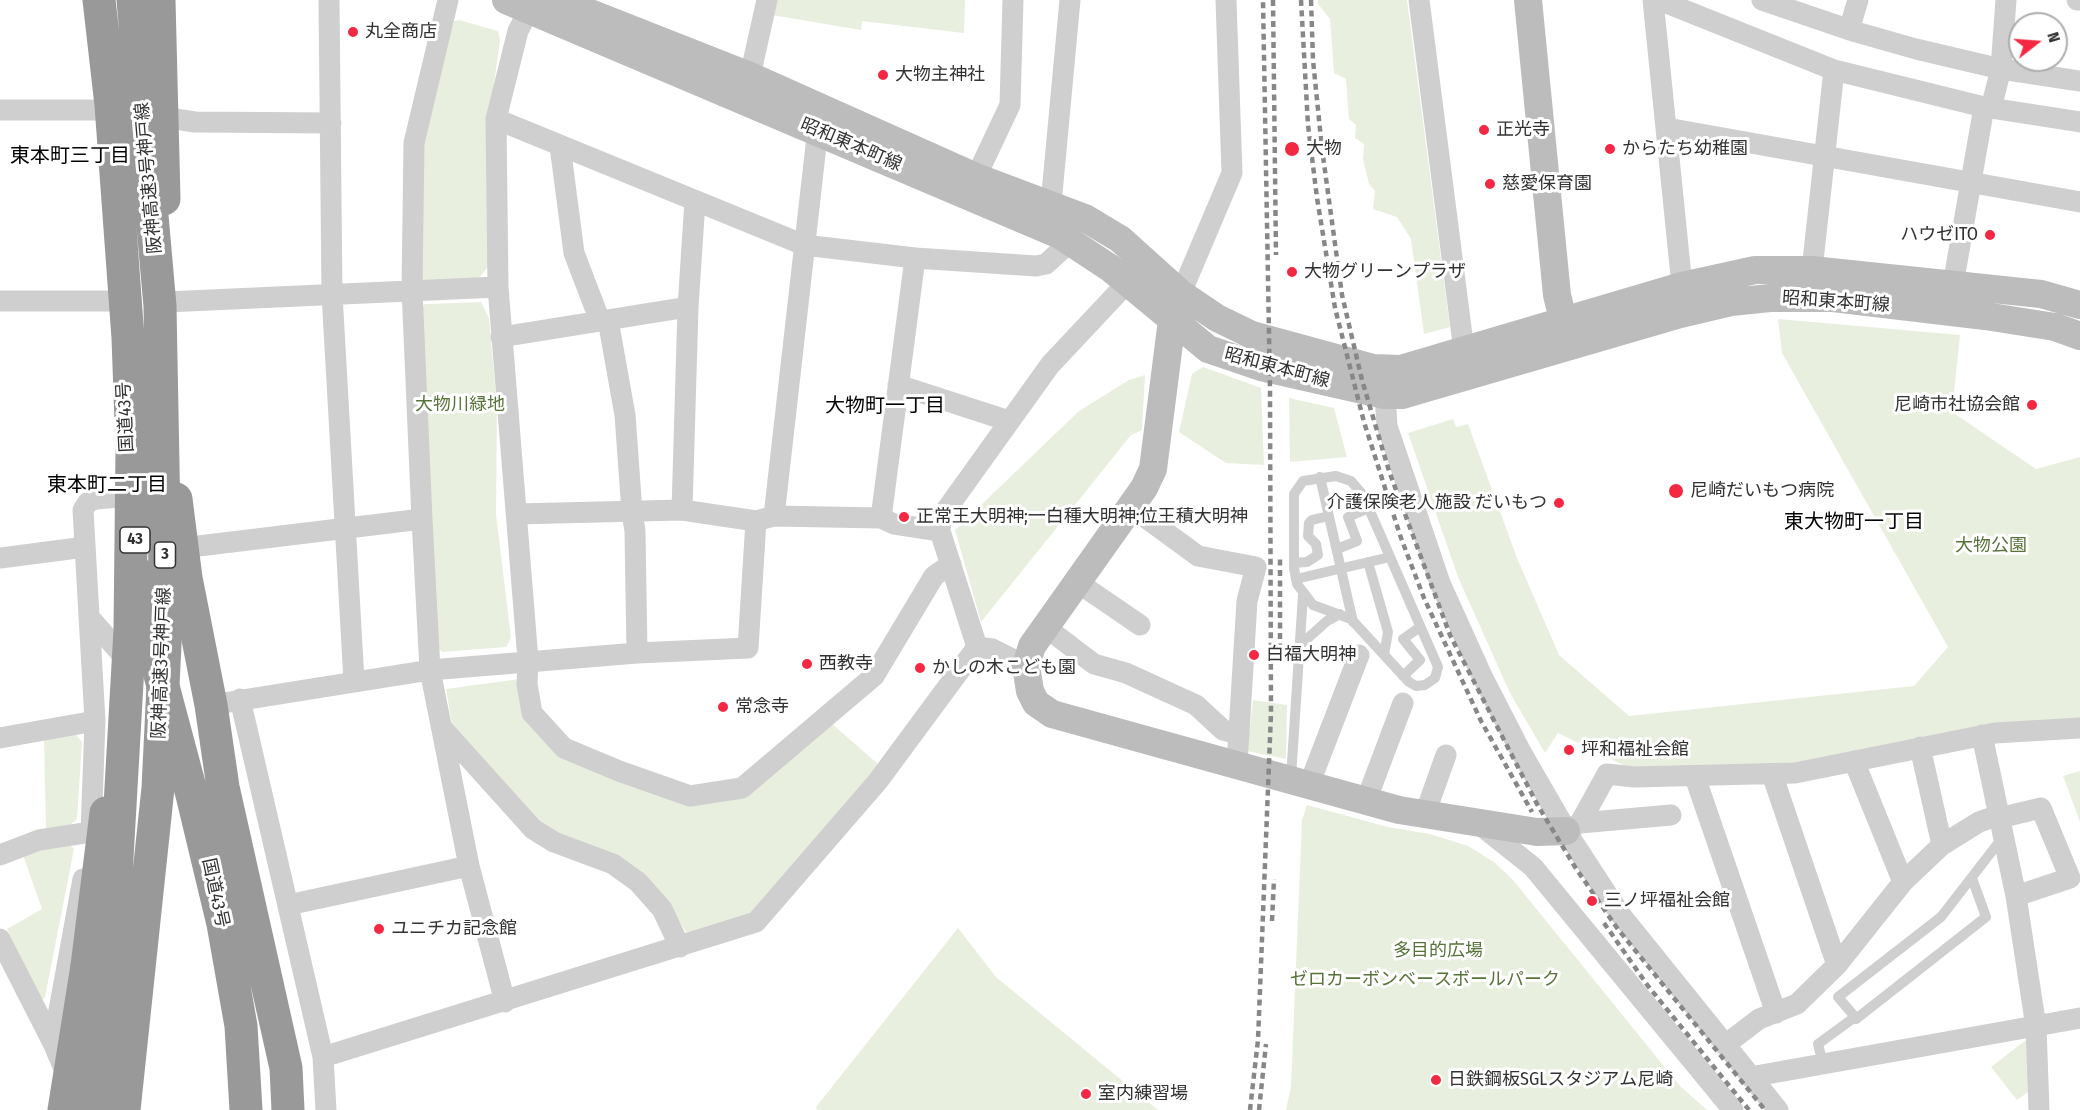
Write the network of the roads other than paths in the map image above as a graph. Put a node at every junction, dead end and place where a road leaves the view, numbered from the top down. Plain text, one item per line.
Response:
1 (99, 0) edge
2 (107, 0) edge
3 (133, 0) edge
4 (159, 0) edge
5 (329, 0) edge
6 (448, 0) edge
7 (557, 0) edge
8 (767, 0) edge
9 (1013, 0) edge
10 (1070, 0) edge
11 (1226, 0) edge
12 (1419, 0) edge
13 (1528, 0) edge
14 (1653, 0) edge
15 (1659, 0) edge
16 (1762, 0) edge
17 (1858, 0) edge
18 (2006, 0) edge
19 (523, 3) edge
20 (1849, 30) junction
21 (2001, 69) junction
22 (1834, 70) junction
23 (750, 76) junction
24 (2080, 81) edge
25 (1987, 107) junction
26 (0, 110) edge
27 (110, 110) junction
28 (162, 117) junction
29 (496, 118) junction
30 (819, 118) junction
31 (2080, 122) edge
32 (331, 123) junction
33 (1667, 128) junction
34 (560, 146) junction
35 (1823, 156) junction
36 (976, 177) junction
37 (1970, 183) junction
38 (695, 201) junction
39 (2080, 202) edge
40 (1051, 204) junction
41 (1071, 241) junction
42 (804, 245) junction
43 (915, 258) junction
44 (1812, 270) junction
45 (1127, 283) junction
46 (1953, 285) junction
47 (1682, 286) junction
48 (498, 287) junction
49 (412, 289) junction
50 (1180, 293) junction
51 (332, 294) junction
52 (0, 301) edge
53 (120, 302) junction
54 (166, 302) junction
55 (2080, 305) edge
56 (688, 307) junction
57 (604, 320) junction
58 (1172, 320) junction
59 (1566, 333) junction
60 (2080, 336) edge
61 (501, 337) junction
62 (1464, 351) junction
63 (898, 385) junction
64 (1385, 395) junction
65 (1009, 421) junction
66 (1320, 477) junction
67 (130, 496) junction
68 (1131, 507) junction
69 (1368, 508) junction
70 (682, 510) junction
71 (632, 512) junction
72 (516, 514) junction
73 (1329, 516) junction
74 (765, 518) junction
75 (881, 518) junction
76 (422, 519) junction
77 (344, 526) junction
78 (940, 531) junction
79 (85, 547) junction
80 (182, 548) junction
81 (1336, 549) junction
82 (137, 555) junction
83 (1390, 557) junction
84 (0, 558) edge
85 (1368, 562) junction
86 (1294, 563) junction
87 (951, 564) junction
88 (1341, 568) junction
89 (1296, 579) junction
90 (1077, 582) junction
91 (1303, 595) junction
92 (1340, 614) junction
93 (89, 617) junction
94 (1353, 622) junction
95 (1140, 625) dead end
96 (1044, 626) junction
97 (1420, 627) junction
98 (1299, 646) junction
99 (977, 647) junction
100 (637, 653) junction
101 (1359, 655) dead end
102 (1384, 656) junction
103 (125, 658) junction
104 (528, 660) junction
105 (1026, 666) junction
106 (430, 670) junction
107 (1403, 676) junction
108 (354, 681) junction
109 (226, 702) junction
110 (1403, 703) dead end
111 (95, 721) junction
112 (442, 727) junction
113 (2080, 728) edge
114 (1239, 734) junction
115 (1982, 735) junction
116 (0, 738) edge
117 (1920, 747) junction
118 (1446, 755) dead end
119 (1854, 761) junction
120 (1237, 764) junction
121 (1772, 774) junction
122 (1695, 777) junction
123 (1300, 782) junction
124 (1366, 801) junction
125 (1425, 814) junction
126 (1671, 815) dead end
127 (1474, 820) junction
128 (2001, 823) junction
129 (1573, 827) junction
130 (91, 832) junction
131 (1942, 845) junction
132 (0, 855) edge
133 (469, 866) junction
134 (1972, 878) junction
135 (1903, 882) junction
136 (2016, 897) junction
137 (288, 905) junction
138 (0, 939) edge
139 (680, 947) junction
140 (1837, 965) junction
141 (5, 967) edge
142 (505, 1002) junction
143 (1776, 1013) junction
144 (1855, 1017) junction
145 (2080, 1018) edge
146 (2036, 1027) junction
147 (54, 1043) junction
148 (1725, 1045) junction
149 (324, 1057) junction
150 (1823, 1064) junction
151 (1750, 1077) junction
152 (64, 1110) edge
153 (92, 1110) edge
154 (99, 1110) edge
155 (124, 1110) edge
156 (246, 1110) edge
157 (288, 1110) edge
158 (326, 1110) edge
159 (1732, 1110) edge
160 (1778, 1110) edge
161 (2039, 1110) edge

1 - 153 highway, 阪神高速3号神戸線 / 3, bridge
2 - 27 highway, 国道43号 / 43
3 - 155 highway, 阪神高速3号神戸線 / 3, bridge
4 - 28 highway, 国道43号
5 - 32 street
6 - 49 street
7 - 23 main road, 昭和東本町線
8 - 23 street
9 - 36 street
10 - 40 street
11 - 50 street
12 - 62 street
13 - 59 main road
14 - 33 street
15 - 22 street
16 - 20 street
17 - 20 street
18 - 21 street
19 - 29 street
19 - 30 main road, 昭和東本町線
20 - 21 street
21 - 24 street
21 - 25 street
22 - 25 street
22 - 35 street
23 - 30 main road, 昭和東本町線
25 - 31 street
25 - 37 street
26 - 27 street
27 - 53 highway, 国道43号 / 43
28 - 32 street
28 - 54 highway, 国道43号
29 - 34 street
29 - 48 street
30 - 36 main road, 昭和東本町線
30 - 41 main road, 昭和東本町線
30 - 42 street
32 - 51 street
33 - 35 street
33 - 47 street
34 - 38 street
34 - 57 street
35 - 37 street
35 - 44 street
36 - 40 main road, 昭和東本町線
37 - 39 street
37 - 46 street
38 - 42 street
38 - 56 street
40 - 50 main road, 昭和東本町線
41 - 43 street
41 - 45 main road, 昭和東本町線
42 - 43 street
42 - 74 street
43 - 63 street
44 - 46 main road, 昭和東本町線
44 - 47 main road, 昭和東本町線
45 - 58 main road, 昭和東本町線
45 - 65 street
46 - 55 main road, 昭和東本町線
47 - 59 main road, 昭和東本町線
48 - 49 street
48 - 61 street
49 - 51 street
49 - 76 street
50 - 58 street
50 - 62 main road, 昭和東本町線
51 - 54 street
51 - 77 street
52 - 53 street
53 - 67 highway, 国道43号 / 43
54 - 80 highway, 国道43号
56 - 57 street
56 - 70 street
57 - 61 street
57 - 71 street
58 - 64 main road, 昭和東本町線
58 - 68 main road
59 - 60 main road, 昭和東本町線
59 - 62 main road, 昭和東本町線
59 - 64 main road, 昭和東本町線
61 - 72 street
63 - 65 street
63 - 75 street
64 - 129 street
65 - 78 street
66 - 69 lane
66 - 73 lane
66 - 86 lane
67 - 79 street
67 - 82 highway, 国道43号 / 43
68 - 90 main road
68 - 114 street
69 - 81 lane
69 - 83 lane
70 - 71 street
70 - 74 street
71 - 72 street
71 - 100 street
72 - 104 street
73 - 81 lane
73 - 86 lane
74 - 75 street
74 - 100 street
75 - 78 street
76 - 77 street
76 - 106 street
77 - 80 street
77 - 108 street
78 - 87 street
79 - 84 street
79 - 93 street
80 - 109 highway, 国道43号
81 - 88 lane
82 - 103 highway
82 - 156 highway, 国道43号 / 43
83 - 85 lane
83 - 97 lane
85 - 88 lane
85 - 102 lane
86 - 89 lane
87 - 99 street
87 - 104 street
88 - 89 lane
88 - 94 lane
89 - 91 lane
90 - 95 street
90 - 96 main road
91 - 92 lane
91 - 98 lane
92 - 94 lane
92 - 98 lane
93 - 103 street
93 - 111 street
94 - 102 lane
96 - 105 main road
96 - 114 street
97 - 107 lane
97 - 107 lane
98 - 123 lane
99 - 105 street
99 - 139 street
100 - 104 street
101 - 123 street
102 - 107 lane
103 - 152 highway, bridge
104 - 106 street
105 - 120 main road
106 - 108 street
106 - 112 street
108 - 109 street
109 - 137 street
109 - 157 highway, 国道43号
110 - 124 street
111 - 116 street
111 - 130 street
112 - 133 street
112 - 139 street
113 - 115 street
114 - 120 street
115 - 117 street
115 - 128 street
117 - 119 street
117 - 131 street
118 - 125 street
119 - 121 street
119 - 135 street
120 - 123 main road
121 - 122 street
121 - 140 street
122 - 129 street
122 - 143 street
123 - 124 main road
124 - 125 main road
125 - 127 main road
126 - 129 street
127 - 129 main road
127 - 159 street
128 - 131 street
128 - 134 lane
128 - 136 street
128 - 136 street
129 - 148 street
130 - 132 street
130 - 147 street
131 - 135 street
133 - 137 street
133 - 142 street
134 - 144 lane
134 - 144 lane
135 - 140 street
136 - 146 street
137 - 149 street
138 - 141 street
139 - 142 street
140 - 143 street
141 - 147 street
142 - 149 street
143 - 148 street
144 - 150 lane
145 - 146 street
146 - 150 street
146 - 161 street
147 - 154 street
148 - 151 street
149 - 158 street
150 - 151 street
151 - 160 street

